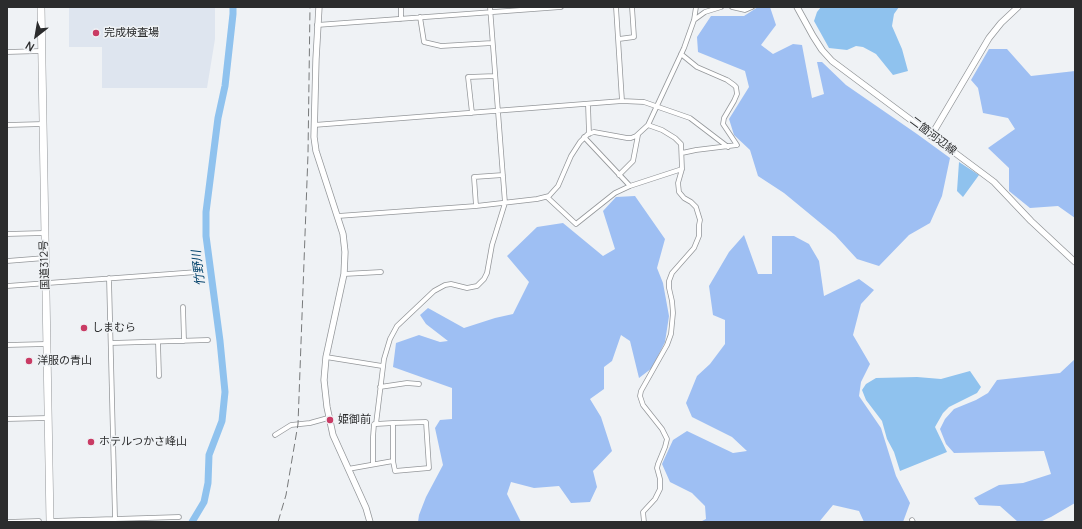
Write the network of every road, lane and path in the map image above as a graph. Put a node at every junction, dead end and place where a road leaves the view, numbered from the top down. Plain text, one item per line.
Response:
1 (41, 7) edge
2 (320, 7) edge
3 (401, 7) edge
4 (561, 7) edge
5 (616, 7) edge
6 (632, 7) edge
7 (696, 7) edge
8 (721, 7) edge
9 (732, 7) edge
10 (752, 7) edge
11 (796, 7) edge
12 (1018, 7) edge
13 (520, 8) edge
14 (490, 9) edge
15 (420, 17) junction
16 (401, 19) junction
17 (694, 20) junction
18 (317, 25) junction
19 (619, 39) junction
20 (492, 43) junction
21 (41, 51) junction
22 (7, 52) edge
23 (681, 54) junction
24 (495, 76) junction
25 (622, 101) junction
26 (588, 104) junction
27 (657, 106) junction
28 (497, 111) junction
29 (472, 113) junction
30 (43, 124) junction
31 (7, 125) edge
32 (314, 125) junction
33 (648, 125) junction
34 (589, 134) junction
35 (638, 135) junction
36 (931, 136) junction
37 (584, 137) junction
38 (728, 147) junction
39 (682, 153) junction
40 (682, 169) junction
41 (504, 175) junction
42 (619, 175) junction
43 (630, 186) junction
44 (547, 197) junction
45 (505, 203) junction
46 (476, 206) junction
47 (338, 216) junction
48 (44, 233) junction
49 (7, 234) edge
50 (45, 258) junction
51 (7, 261) edge
52 (1075, 262) edge
53 (197, 272) dead end
54 (381, 272) dead end
55 (344, 274) junction
56 (109, 278) junction
57 (46, 283) junction
58 (7, 286) edge
59 (183, 307) dead end
60 (208, 340) dead end
61 (184, 341) junction
62 (158, 342) junction
63 (111, 343) junction
64 (46, 344) junction
65 (7, 345) edge
66 (326, 357) junction
67 (382, 366) junction
68 (159, 376) dead end
69 (419, 384) dead end
70 (380, 387) junction
71 (48, 418) junction
72 (328, 418) junction
73 (7, 419) edge
74 (393, 423) junction
75 (376, 424) junction
76 (275, 435) dead end
77 (394, 461) junction
78 (372, 464) junction
79 (348, 470) junction
80 (179, 517) dead end
81 (115, 518) junction
82 (39, 521) dead end
83 (50, 521) edge
84 (95, 521) edge
85 (7, 522) edge
86 (370, 522) edge
87 (644, 522) edge

1 - 21 highway, 国道312号
2 - 18 street
3 - 16 street
4 - 13 street
5 - 19 street
6 - 19 street
7 - 17 street
8 - 17 street
9 - 10 street
11 - 36 street, 二箇河辺線
12 - 36 street
13 - 14 street
14 - 15 street
14 - 20 street
15 - 16 street
15 - 20 street
16 - 18 street
17 - 23 street
18 - 32 street
19 - 25 street
20 - 24 street
21 - 22 street
21 - 30 highway, 国道312号
23 - 27 street
23 - 38 street
24 - 28 street
24 - 29 street
25 - 26 street
25 - 27 street
26 - 28 street
26 - 34 street
27 - 33 street
27 - 38 street
28 - 29 street
28 - 41 street
29 - 32 street
30 - 31 street
30 - 48 highway, 国道312号
32 - 47 street
33 - 35 street
33 - 39 street
34 - 35 street
34 - 37 street
35 - 42 street
36 - 52 street, 二箇河辺線
37 - 42 street
37 - 44 street
38 - 39 street
39 - 40 street
40 - 43 street
40 - 87 street
41 - 45 street
41 - 46 street
42 - 43 street
43 - 44 street
44 - 45 street
45 - 46 street
45 - 67 street
46 - 47 street
47 - 55 street
48 - 49 street
48 - 50 highway, 国道312号
50 - 51 street
50 - 57 highway, 国道312号
53 - 56 street
54 - 55 street
55 - 66 street
56 - 57 street
56 - 63 street
57 - 58 street
57 - 64 highway, 国道312号
59 - 61 street
60 - 61 street
61 - 62 street
62 - 63 street
62 - 68 street
63 - 81 street
64 - 65 street
64 - 71 highway, 国道312号
66 - 67 street
66 - 72 street
67 - 70 street
69 - 70 street
70 - 75 street
71 - 73 street
71 - 83 highway, 国道312号
72 - 76 street
72 - 79 street
74 - 75 street
74 - 77 street
74 - 77 street
75 - 78 street
77 - 78 street
78 - 79 street
79 - 86 street
80 - 81 street
81 - 84 street
82 - 85 street
83 - 84 street

